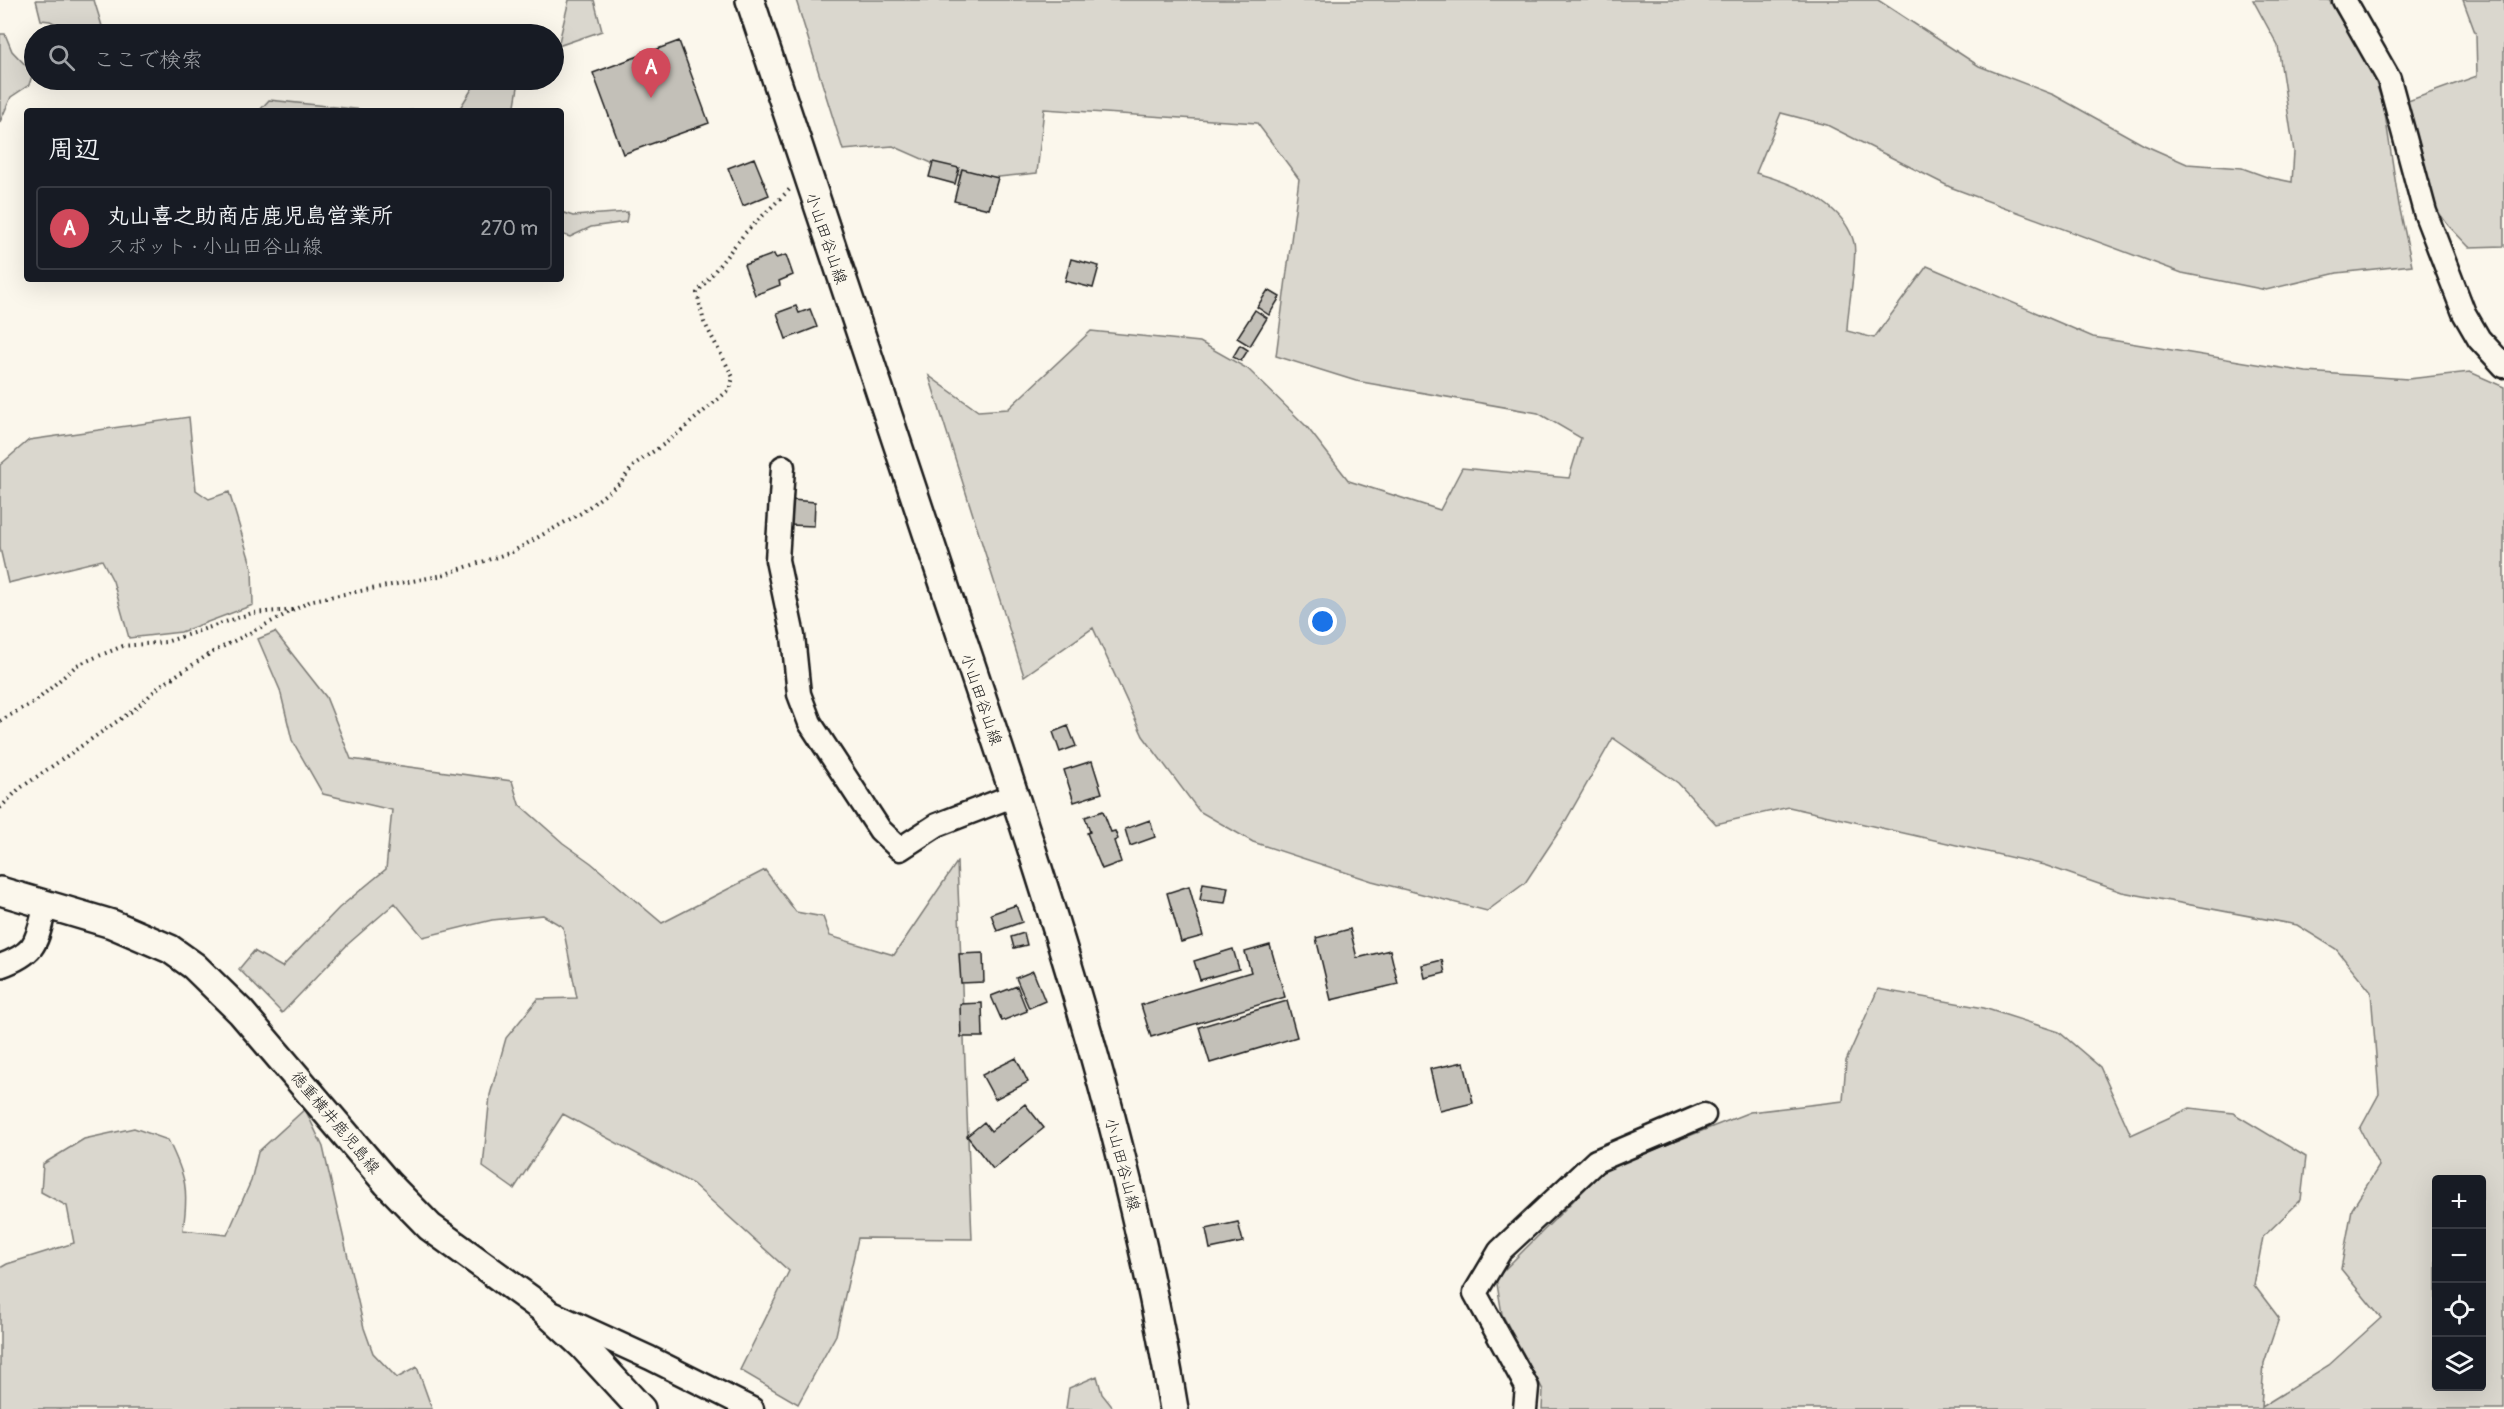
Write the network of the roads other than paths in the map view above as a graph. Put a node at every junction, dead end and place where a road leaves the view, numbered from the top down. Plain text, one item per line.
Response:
1 (750, 0) edge
2 (2344, 0) edge
3 (2504, 366) edge
4 (783, 467) dead end
5 (1015, 795) junction
6 (0, 891) edge
7 (46, 904) junction
8 (0, 966) edge
9 (1704, 1115) dead end
10 (542, 1308) junction
11 (641, 1409) edge
12 (752, 1409) edge
13 (1174, 1409) edge
14 (1525, 1409) edge

1 - 5 main road, 小山田谷山線
2 - 3 street
4 - 5 street
5 - 13 main road, 小山田谷山線
6 - 7 main road, 徳重横井鹿児島線
7 - 8 street
7 - 10 main road, 徳重横井鹿児島線
9 - 14 street
10 - 11 main road, 徳重横井鹿児島線
10 - 12 street

